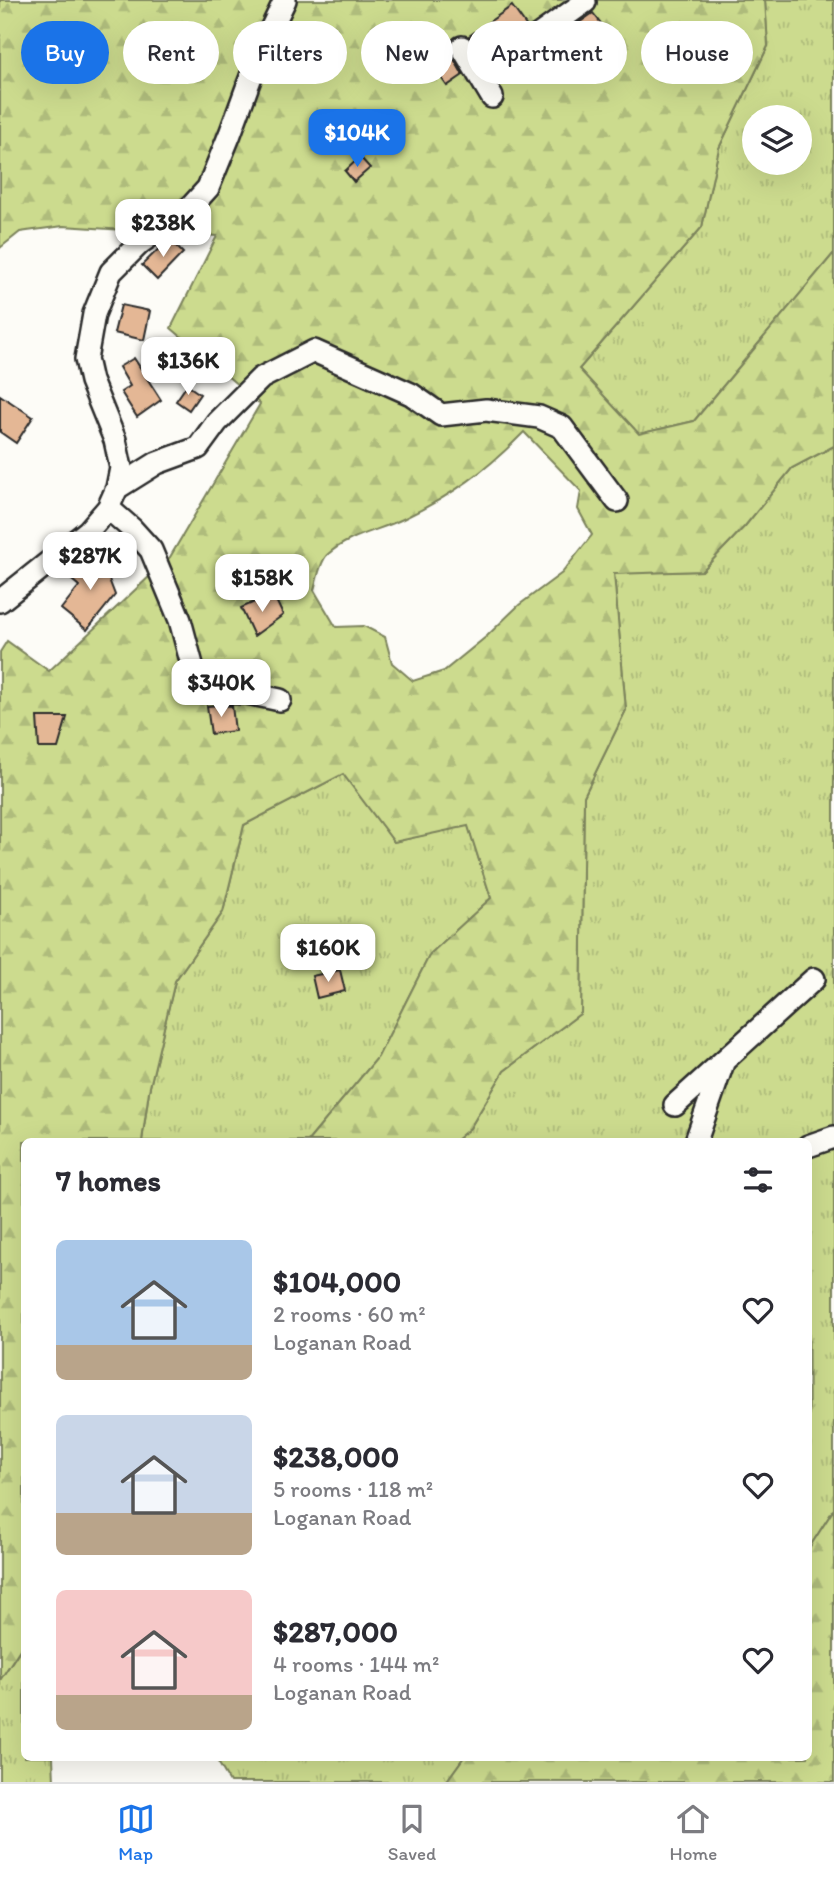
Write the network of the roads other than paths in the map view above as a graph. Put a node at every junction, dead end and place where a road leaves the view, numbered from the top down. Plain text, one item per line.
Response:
1 (285, 0) edge
2 (583, 0) edge
3 (558, 21) edge
4 (462, 47) dead end
5 (467, 55) edge
6 (484, 84) edge
7 (492, 97) dead end
8 (117, 488) junction
9 (617, 501) dead end
10 (108, 509) junction
11 (0, 601) edge
12 (280, 700) dead end
13 (814, 979) dead end
14 (723, 1061) junction
15 (675, 1105) dead end
16 (834, 1137) edge
17 (697, 1138) edge
18 (812, 1145) edge

1 - 8 street
2 - 3 street
4 - 5 street
6 - 7 street
8 - 9 street
8 - 10 street
10 - 11 street
10 - 12 street
13 - 14 street
14 - 15 street
14 - 17 street
16 - 18 street

